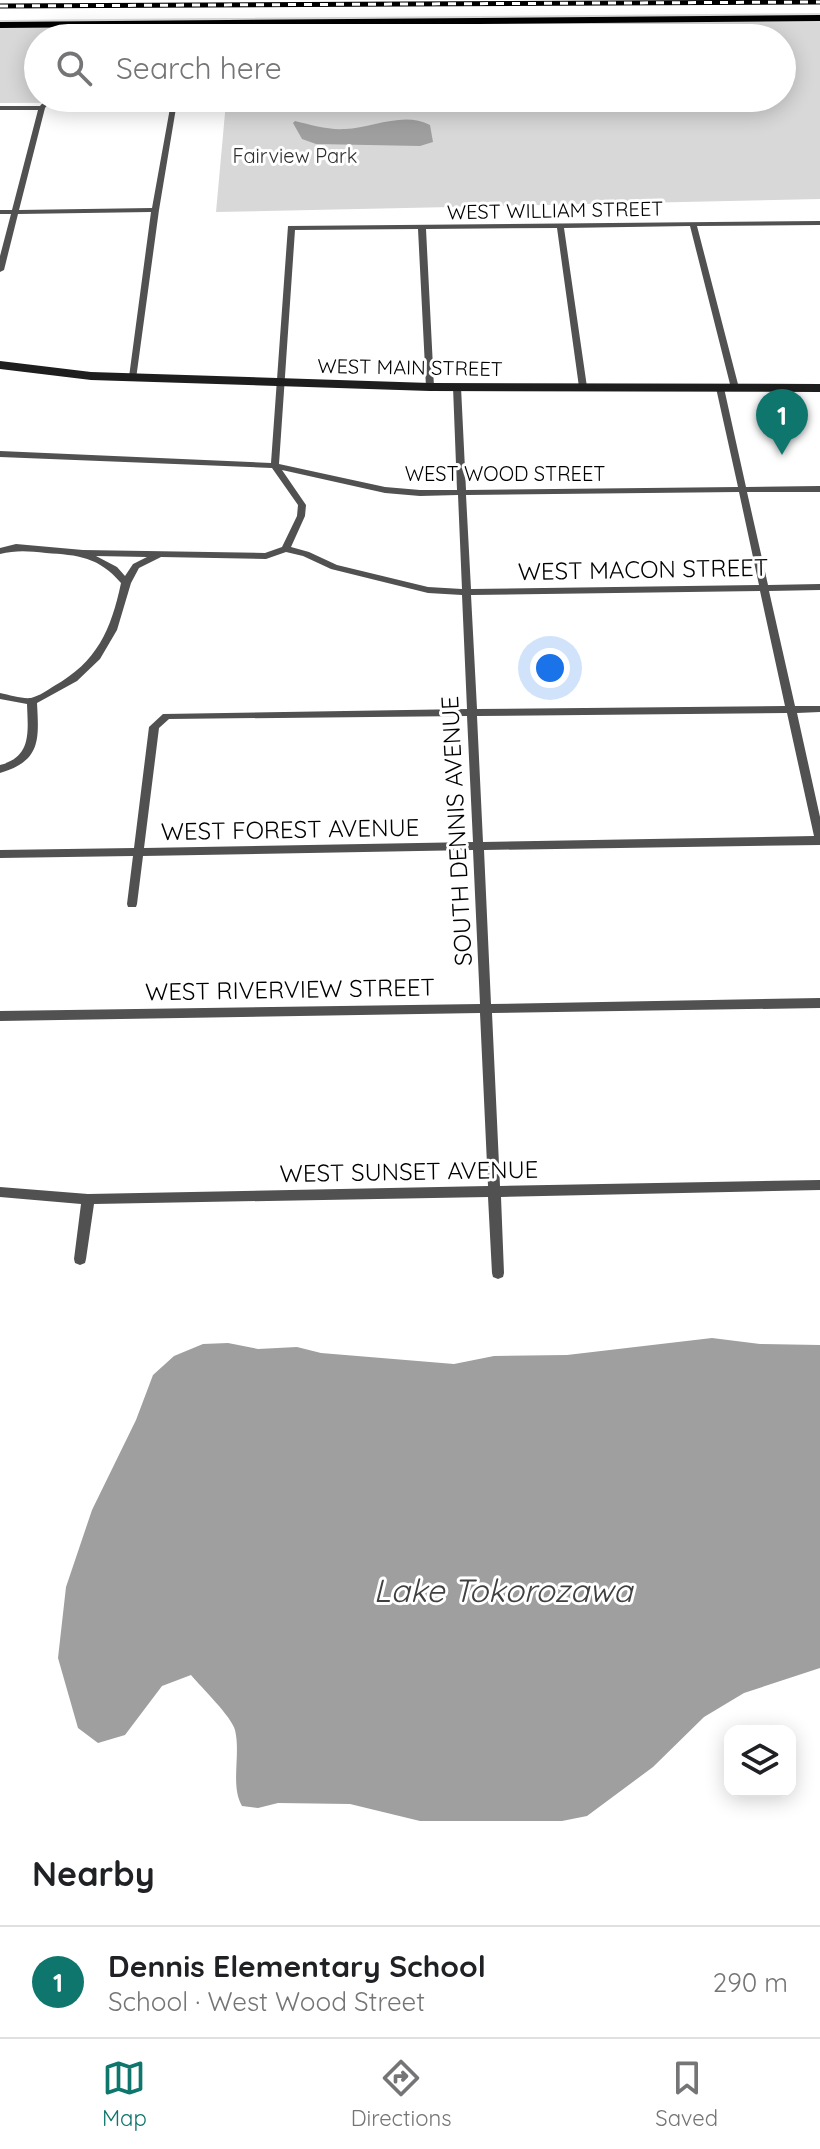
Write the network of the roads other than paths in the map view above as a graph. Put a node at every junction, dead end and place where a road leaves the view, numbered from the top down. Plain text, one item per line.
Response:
1 (820, 15) edge
2 (0, 22) edge
3 (0, 108) edge
4 (24, 108) edge
5 (41, 112) edge
6 (172, 112) edge
7 (155, 210) junction
8 (15, 211) junction
9 (0, 212) edge
10 (820, 223) edge
11 (693, 224) junction
12 (560, 225) junction
13 (422, 227) junction
14 (0, 270) edge
15 (0, 365) edge
16 (133, 377) junction
17 (280, 382) junction
18 (430, 387) junction
19 (457, 387) junction
20 (583, 387) junction
21 (720, 388) junction
22 (735, 388) junction
23 (820, 388) edge
24 (0, 454) edge
25 (275, 466) junction
26 (820, 489) edge
27 (741, 490) junction
28 (462, 493) junction
29 (0, 544) edge
30 (16, 547) junction
31 (286, 549) junction
32 (0, 551) edge
33 (83, 553) junction
34 (162, 554) junction
35 (126, 583) junction
36 (820, 587) edge
37 (765, 588) junction
38 (466, 591) junction
39 (0, 696) edge
40 (32, 701) junction
41 (793, 709) junction
42 (820, 709) edge
43 (471, 713) junction
44 (0, 769) edge
45 (820, 841) edge
46 (479, 845) junction
47 (138, 852) junction
48 (0, 854) edge
49 (132, 904) dead end
50 (820, 1003) edge
51 (488, 1008) junction
52 (0, 1016) edge
53 (820, 1185) edge
54 (0, 1192) edge
55 (496, 1192) junction
56 (88, 1199) junction
57 (80, 1259) dead end
58 (498, 1273) dead end

1 - 2 main road
3 - 4 street
5 - 8 street
6 - 7 street
7 - 8 street
7 - 16 street
8 - 9 street
8 - 14 street
10 - 11 street, WEST WILLIAM STREET
11 - 12 street, WEST WILLIAM STREET
11 - 22 street
12 - 13 street, WEST WILLIAM STREET
12 - 20 street
13 - 17 street, WEST WILLIAM STREET
13 - 18 street
15 - 16 street, WEST MAIN STREET
16 - 17 street, WEST MAIN STREET
17 - 18 street, WEST MAIN STREET
17 - 25 street
18 - 19 street, WEST MAIN STREET
19 - 20 street, WEST MAIN STREET
19 - 28 street, SOUTH DENNIS AVENUE
20 - 21 street, WEST MAIN STREET
21 - 22 street, WEST MAIN STREET
21 - 27 street
22 - 23 street, WEST MAIN STREET
24 - 25 street, WEST WOOD STREET
25 - 28 street, WEST WOOD STREET
25 - 31 street
26 - 27 street, WEST WOOD STREET
27 - 28 street, WEST WOOD STREET
27 - 37 street
28 - 38 street, SOUTH DENNIS AVENUE
29 - 30 street
30 - 32 street
30 - 33 street
31 - 34 street
31 - 38 street, WEST MACON STREET
33 - 34 street
33 - 35 street
34 - 35 street
35 - 40 street
36 - 37 street, WEST MACON STREET
37 - 38 street, WEST MACON STREET
37 - 41 street
38 - 43 street, SOUTH DENNIS AVENUE
39 - 40 street
40 - 44 street
41 - 42 street
41 - 43 street
41 - 45 street
43 - 46 street, SOUTH DENNIS AVENUE
43 - 47 street
45 - 46 street, WEST FOREST AVENUE
46 - 47 street, WEST FOREST AVENUE
46 - 51 street, SOUTH DENNIS AVENUE
47 - 48 street, WEST FOREST AVENUE
47 - 49 street
50 - 51 street, WEST RIVERVIEW STREET
51 - 52 street, WEST RIVERVIEW STREET
51 - 55 street, SOUTH DENNIS AVENUE
53 - 55 street, WEST SUNSET AVENUE
54 - 56 street, WEST SUNSET AVENUE
55 - 56 street, WEST SUNSET AVENUE
55 - 58 street, SOUTH DENNIS AVENUE
56 - 57 street

